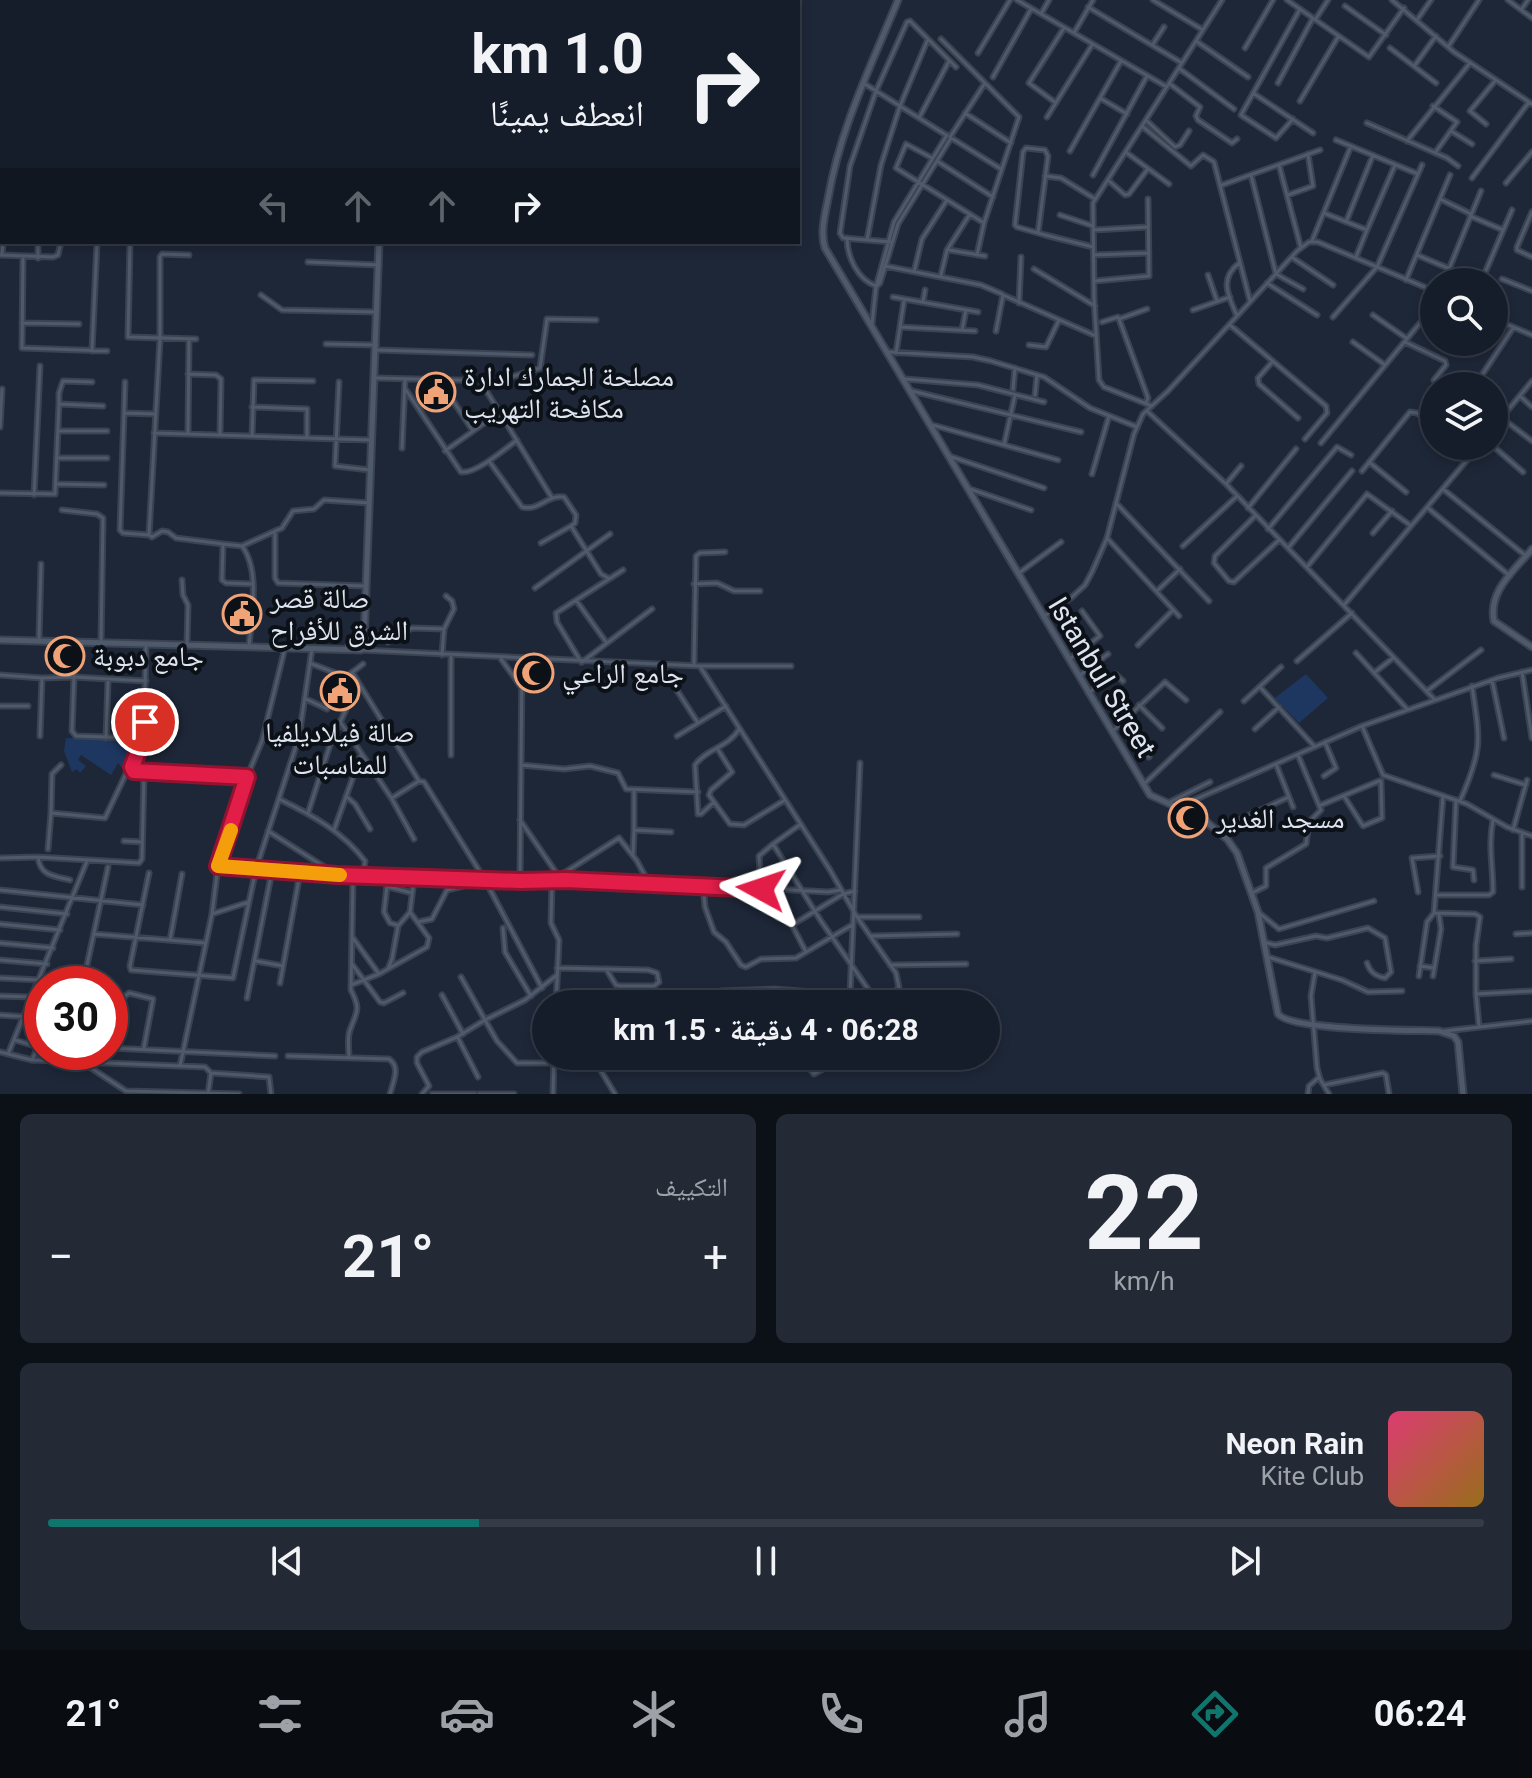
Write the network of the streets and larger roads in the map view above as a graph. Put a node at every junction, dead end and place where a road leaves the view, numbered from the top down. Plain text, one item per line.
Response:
1 (898, 0) edge
2 (1010, 0) edge
3 (1017, 0) edge
4 (1049, 0) edge
5 (1093, 0) edge
6 (1153, 0) edge
7 (1222, 0) edge
8 (1273, 0) edge
9 (1287, 0) edge
10 (1328, 0) edge
11 (1392, 0) edge
12 (1431, 0) edge
13 (1479, 0) edge
14 (1508, 0) edge
15 (1528, 0) edge
16 (1295, 2) edge
17 (1345, 6) dead end
18 (1088, 7) junction
19 (1404, 8) junction
20 (1031, 9) junction
21 (1300, 9) junction
22 (1521, 10) junction
23 (1040, 14) junction
24 (1532, 18) edge
25 (1314, 19) junction
26 (1417, 20) junction
27 (1164, 27) dead end
28 (1064, 28) junction
29 (1203, 30) junction
30 (1074, 33) junction
31 (1386, 35) junction
32 (1436, 36) junction
33 (1338, 37) junction
34 (928, 39) junction
35 (941, 39) dead end
36 (1196, 41) junction
37 (1092, 45) junction
38 (1153, 46) junction
39 (1448, 47) junction
40 (1245, 48) dead end
41 (1390, 48) dead end
42 (978, 53) dead end
43 (949, 60) junction
44 (1121, 61) junction
45 (1182, 63) junction
46 (1470, 63) junction
47 (1415, 65) junction
48 (956, 67) dead end
49 (1179, 68) junction
50 (1147, 76) junction
51 (993, 77) dead end
52 (1248, 77) dead end
53 (1495, 81) junction
54 (861, 82) junction
55 (985, 83) junction
56 (1278, 83) dead end
57 (1436, 83) dead end
58 (1168, 85) junction
59 (876, 91) junction
60 (1253, 93) junction
61 (1100, 98) junction
62 (1300, 101) dead end
63 (1056, 103) junction
64 (1530, 103) edge
65 (900, 106) junction
66 (1433, 106) junction
67 (1234, 109) dead end
68 (965, 113) junction
69 (1127, 114) junction
70 (1047, 117) dead end
71 (919, 118) junction
72 (1293, 119) junction
73 (1147, 121) junction
74 (1367, 123) dead end
75 (1486, 124) dead end
76 (1143, 127) junction
77 (1189, 131) dead end
78 (1451, 131) junction
79 (1313, 133) dead end
80 (949, 137) junction
81 (1237, 139) dead end
82 (1336, 140) dead end
83 (1406, 141) junction
84 (1011, 143) junction
85 (1472, 144) dead end
86 (1351, 146) junction
87 (1320, 150) dead end
88 (1070, 151) dead end
89 (1126, 152) junction
90 (1532, 152) edge
91 (1435, 153) junction
92 (1308, 154) junction
93 (1373, 155) junction
94 (935, 160) junction
95 (1279, 165) junction
96 (1395, 165) junction
97 (1422, 165) dead end
98 (1458, 166) dead end
99 (1002, 170) junction
100 (1147, 170) junction
101 (1418, 174) junction
102 (1093, 175) dead end
103 (1251, 175) junction
104 (1450, 175) dead end
105 (1045, 176) junction
106 (1472, 178) dead end
107 (1108, 180) junction
108 (1506, 183) dead end
109 (920, 184) junction
110 (1169, 184) dead end
111 (1220, 186) junction
112 (1481, 191) dead end
113 (1288, 195) junction
114 (993, 197) junction
115 (1095, 199) junction
116 (1148, 199) dead end
117 (1440, 199) junction
118 (947, 200) junction
119 (1512, 210) dead end
120 (1532, 212) edge
121 (1324, 213) junction
122 (970, 214) junction
123 (1060, 215) dead end
124 (1471, 215) junction
125 (1346, 222) junction
126 (984, 223) junction
127 (1148, 227) junction
128 (1093, 228) junction
129 (1367, 230) junction
130 (1503, 230) junction
131 (1038, 233) junction
132 (847, 238) junction
133 (867, 240) junction
134 (1312, 241) junction
135 (889, 242) junction
136 (38, 244) edge
137 (60, 244) edge
138 (97, 244) edge
139 (130, 244) edge
140 (379, 244) edge
141 (1093, 247) junction
142 (1301, 248) junction
143 (947, 250) junction
144 (1149, 253) junction
145 (1, 255) edge
146 (189, 255) dead end
147 (977, 255) junction
148 (1094, 255) junction
149 (1417, 255) junction
150 (23, 256) junction
151 (985, 256) dead end
152 (1021, 257) dead end
153 (1292, 257) junction
154 (1532, 257) edge
155 (38, 258) junction
156 (1356, 258) junction
157 (308, 262) dead end
158 (1239, 263) junction
159 (379, 265) junction
160 (883, 266) junction
161 (1377, 267) junction
162 (1447, 268) edge
163 (1449, 268) edge
164 (1487, 268) edge
165 (1034, 269) dead end
166 (914, 272) junction
167 (1276, 274) junction
168 (1208, 275) dead end
169 (941, 277) junction
170 (1406, 280) junction
171 (1095, 281) junction
172 (1508, 281) edge
173 (1267, 283) junction
174 (1333, 285) dead end
175 (1420, 286) edge
176 (876, 287) junction
177 (1303, 289) dead end
178 (925, 290) dead end
179 (1532, 291) edge
180 (261, 295) dead end
181 (1003, 295) junction
182 (893, 297) dead end
183 (1230, 297) junction
184 (904, 299) junction
185 (1217, 301) junction
186 (1250, 301) junction
187 (923, 302) junction
188 (1019, 303) junction
189 (1095, 306) junction
190 (1147, 309) dead end
191 (873, 310) junction
192 (966, 310) junction
193 (1193, 310) dead end
194 (377, 312) junction
195 (978, 312) dead end
196 (863, 313) junction
197 (1317, 315) dead end
198 (1373, 315) dead end
199 (1122, 316) junction
200 (1237, 316) junction
201 (1333, 317) dead end
202 (596, 320) dead end
203 (1059, 320) junction
204 (1102, 322) dead end
205 (22, 323) junction
206 (1420, 323) edge
207 (79, 324) dead end
208 (1230, 325) junction
209 (1508, 326) edge
210 (900, 327) junction
211 (871, 328) junction
212 (1513, 328) junction
213 (962, 330) junction
214 (975, 331) dead end
215 (996, 331) dead end
216 (1532, 335) edge
217 (1096, 336) junction
218 (160, 339) junction
219 (189, 339) junction
220 (196, 339) dead end
221 (1405, 340) junction
222 (1353, 342) dead end
223 (326, 344) dead end
224 (1029, 345) dead end
225 (376, 348) junction
226 (92, 351) junction
227 (107, 351) dead end
228 (886, 352) junction
229 (896, 353) junction
230 (532, 355) dead end
231 (1274, 361) junction
232 (1385, 365) junction
233 (40, 366) dead end
234 (1015, 368) junction
235 (1440, 372) edge
236 (1484, 372) edge
237 (188, 374) junction
238 (1037, 375) junction
239 (375, 378) junction
240 (405, 379) junction
241 (901, 379) junction
242 (439, 380) junction
243 (313, 381) dead end
244 (481, 381) junction
245 (1532, 381) edge
246 (92, 382) dead end
247 (125, 382) dead end
248 (339, 382) dead end
249 (2, 389) edge
250 (1013, 389) dead end
251 (406, 390) junction
252 (909, 390) junction
253 (1015, 395) junction
254 (1035, 395) dead end
255 (1520, 396) junction
256 (1, 397) edge
257 (1044, 402) dead end
258 (1146, 403) junction
259 (59, 404) junction
260 (103, 406) dead end
261 (1152, 406) junction
262 (252, 407) junction
263 (1532, 407) edge
264 (1147, 410) junction
265 (1508, 410) edge
266 (500, 412) junction
267 (124, 413) junction
268 (155, 414) junction
269 (1011, 415) junction
270 (1420, 415) edge
271 (1109, 416) junction
272 (1298, 418) dead end
273 (1508, 420) edge
274 (929, 424) junction
275 (0, 427) edge
276 (1137, 427) junction
277 (59, 431) junction
278 (107, 431) dead end
279 (473, 431) junction
280 (1081, 432) dead end
281 (154, 433) junction
282 (188, 434) junction
283 (220, 435) junction
284 (252, 436) junction
285 (307, 438) junction
286 (337, 439) junction
287 (1305, 439) dead end
288 (372, 440) junction
289 (517, 440) junction
290 (1532, 441) edge
291 (1321, 443) dead end
292 (1004, 445) junction
293 (402, 448) dead end
294 (1296, 449) dead end
295 (445, 451) junction
296 (1351, 455) dead end
297 (949, 456) junction
298 (57, 458) junction
299 (107, 458) dead end
300 (1508, 459) edge
301 (1058, 460) dead end
302 (1467, 460) edge
303 (489, 461) junction
304 (1369, 462) junction
305 (1241, 466) dead end
306 (370, 470) junction
307 (1352, 471) dead end
308 (1362, 471) dead end
309 (1523, 472) dead end
310 (1092, 474) dead end
311 (57, 484) junction
312 (1226, 484) junction
313 (104, 485) dead end
314 (1044, 488) dead end
315 (968, 489) junction
316 (1443, 489) junction
317 (1406, 492) dead end
318 (0, 493) edge
319 (34, 495) junction
320 (1236, 497) junction
321 (552, 498) junction
322 (369, 503) junction
323 (1116, 503) junction
324 (1247, 508) junction
325 (1428, 508) junction
326 (62, 510) dead end
327 (1031, 510) dead end
328 (1392, 511) junction
329 (1255, 516) junction
330 (571, 526) junction
331 (1412, 526) junction
332 (1268, 529) junction
333 (275, 531) junction
334 (1373, 533) dead end
335 (610, 534) dead end
336 (149, 535) junction
337 (1107, 538) junction
338 (1279, 540) junction
339 (1061, 542) dead end
340 (541, 543) dead end
341 (223, 544) junction
342 (242, 546) junction
343 (1183, 546) dead end
344 (1288, 548) junction
345 (1532, 549) edge
346 (586, 551) junction
347 (725, 552) dead end
348 (1526, 556) junction
349 (41, 564) dead end
350 (1307, 567) junction
351 (1180, 569) junction
352 (623, 570) dead end
353 (1019, 573) junction
354 (601, 574) junction
355 (1510, 576) junction
356 (610, 579) junction
357 (182, 580) dead end
358 (252, 584) junction
359 (694, 584) junction
360 (364, 586) junction
361 (598, 586) junction
362 (535, 588) dead end
363 (760, 591) dead end
364 (1157, 591) junction
365 (446, 596) dead end
366 (576, 600) junction
367 (1209, 601) dead end
368 (1344, 605) junction
369 (652, 609) dead end
370 (1173, 610) junction
371 (1082, 611) dead end
372 (364, 613) junction
373 (1352, 613) junction
374 (1179, 616) dead end
375 (1043, 617) junction
376 (444, 629) junction
377 (360, 636) junction
378 (0, 640) edge
379 (39, 640) junction
380 (76, 642) junction
381 (388, 642) dead end
382 (606, 642) junction
383 (101, 643) junction
384 (146, 644) junction
385 (187, 645) junction
386 (1138, 645) dead end
387 (249, 647) junction
388 (1532, 647) edge
389 (285, 648) junction
390 (312, 649) junction
391 (337, 649) junction
392 (361, 650) junction
393 (1481, 650) dead end
394 (1356, 653) dead end
395 (1108, 654) dead end
396 (442, 655) junction
397 (451, 655) junction
398 (500, 657) junction
399 (1393, 657) junction
400 (522, 658) junction
401 (1068, 660) junction
402 (1297, 661) dead end
403 (581, 662) junction
404 (311, 664) junction
405 (363, 664) dead end
406 (660, 664) junction
407 (694, 664) junction
408 (700, 666) junction
409 (791, 666) dead end
410 (1281, 667) dead end
411 (1532, 670) edge
412 (352, 672) junction
413 (1522, 672) junction
414 (1374, 673) junction
415 (0, 675) edge
416 (1078, 676) junction
417 (74, 677) junction
418 (346, 677) junction
419 (42, 678) junction
420 (1492, 680) junction
421 (108, 681) junction
422 (146, 681) junction
423 (1123, 681) dead end
424 (1472, 686) junction
425 (1260, 687) junction
426 (522, 688) junction
427 (1427, 691) junction
428 (1088, 693) junction
429 (306, 699) junction
430 (1186, 700) dead end
431 (1435, 700) junction
432 (1244, 701) dead end
433 (1139, 705) junction
434 (0, 706) edge
435 (28, 706) dead end
436 (726, 706) junction
437 (1279, 707) junction
438 (327, 709) dead end
439 (1407, 709) junction
440 (1220, 712) dead end
441 (341, 723) junction
442 (698, 723) junction
443 (1119, 725) junction
444 (1362, 726) junction
445 (739, 728) junction
446 (1162, 728) dead end
447 (1255, 729) dead end
448 (1111, 732) junction
449 (40, 736) dead end
450 (677, 736) dead end
451 (106, 738) junction
452 (135, 738) dead end
453 (143, 738) junction
454 (1504, 738) dead end
455 (1532, 738) edge
456 (1325, 742) junction
457 (1315, 747) junction
458 (717, 748) junction
459 (361, 755) junction
460 (451, 755) dead end
461 (1297, 755) junction
462 (1149, 757) dead end
463 (860, 763) dead end
464 (1276, 764) junction
465 (61, 765) dead end
466 (521, 765) junction
467 (144, 773) junction
468 (1383, 775) junction
469 (1494, 775) dead end
470 (1324, 776) dead end
471 (247, 777) junction
472 (419, 781) junction
473 (1381, 781) junction
474 (1210, 782) dead end
475 (1143, 785) junction
476 (634, 790) junction
477 (698, 792) junction
478 (346, 796) junction
479 (1344, 796) junction
480 (1443, 796) junction
481 (1289, 797) junction
482 (392, 798) junction
483 (279, 799) junction
484 (785, 800) junction
485 (1458, 801) junction
486 (714, 802) junction
487 (1167, 804) junction
488 (1321, 805) junction
489 (1178, 807) junction
490 (1293, 807) dead end
491 (51, 813) junction
492 (308, 813) junction
493 (1493, 818) junction
494 (520, 820) junction
495 (801, 824) junction
496 (370, 829) dead end
497 (334, 830) junction
498 (634, 830) junction
499 (1217, 830) junction
500 (1513, 830) junction
501 (268, 831) junction
502 (671, 832) dead end
503 (1522, 833) junction
504 (1532, 836) edge
505 (414, 839) dead end
506 (124, 841) dead end
507 (142, 842) junction
508 (773, 844) junction
509 (48, 849) dead end
510 (633, 855) junction
511 (1440, 856) junction
512 (38, 857) junction
513 (0, 858) edge
514 (87, 860) junction
515 (218, 866) junction
516 (108, 867) dead end
517 (256, 869) junction
518 (272, 871) junction
519 (149, 873) dead end
520 (300, 873) junction
521 (182, 874) dead end
522 (337, 875) junction
523 (353, 876) junction
524 (388, 877) junction
525 (414, 878) junction
526 (70, 880) dead end
527 (485, 880) junction
528 (1474, 880) dead end
529 (520, 881) junction
530 (552, 881) junction
531 (650, 885) junction
532 (703, 885) junction
533 (463, 886) dead end
534 (389, 887) junction
535 (1522, 887) dead end
536 (761, 889) junction
537 (0, 890) edge
538 (803, 891) junction
539 (855, 891) junction
540 (842, 892) junction
541 (1418, 892) dead end
542 (412, 893) junction
543 (1252, 893) junction
544 (1436, 895) junction
545 (73, 898) junction
546 (101, 901) junction
547 (1374, 901) dead end
548 (249, 902) junction
549 (143, 905) junction
550 (0, 907) edge
551 (852, 909) junction
552 (814, 910) junction
553 (410, 912) junction
554 (1258, 912) junction
555 (67, 914) junction
556 (212, 914) junction
557 (1436, 914) junction
558 (857, 917) junction
559 (919, 917) dead end
560 (418, 922) junction
561 (0, 924) edge
562 (852, 925) junction
563 (398, 926) junction
564 (503, 928) dead end
565 (60, 930) junction
566 (1532, 933) edge
567 (94, 934) junction
568 (957, 934) dead end
569 (1516, 934) dead end
570 (871, 936) junction
571 (136, 937) junction
572 (353, 937) junction
573 (832, 937) junction
574 (170, 940) junction
575 (1264, 942) junction
576 (0, 943) edge
577 (205, 943) junction
578 (53, 948) junction
579 (806, 952) junction
580 (1267, 958) junction
581 (1511, 959) dead end
582 (0, 960) edge
583 (256, 961) junction
584 (1475, 961) junction
585 (1367, 963) dead end
586 (47, 964) joint
587 (352, 964) junction
588 (966, 964) dead end
589 (890, 965) junction
590 (87, 966) edge
591 (283, 966) junction
592 (1420, 966) junction
593 (852, 967) junction
594 (557, 968) junction
595 (1434, 968) junction
596 (388, 969) junction
597 (606, 969) junction
598 (1315, 972) junction
599 (379, 974) junction
600 (557, 975) junction
601 (1419, 976) dead end
602 (1433, 976) dead end
603 (199, 977) junction
604 (461, 977) dead end
605 (0, 978) edge
606 (24, 979) edge
607 (363, 980) junction
608 (280, 983) dead end
609 (351, 985) junction
610 (542, 988) junction
611 (556, 990) edge
612 (728, 990) edge
613 (802, 990) edge
614 (850, 990) edge
615 (868, 990) edge
616 (896, 990) edge
617 (1402, 991) dead end
618 (1532, 991) edge
619 (403, 993) dead end
620 (128, 994) edge
621 (1476, 994) junction
622 (442, 995) dead end
623 (0, 996) edge
624 (531, 996) junction
625 (24, 997) edge
626 (247, 998) dead end
627 (0, 1015) edge
628 (24, 1016) edge
629 (24, 1018) edge
630 (485, 1020) junction
631 (1532, 1021) edge
632 (1313, 1024) junction
633 (1479, 1026) junction
634 (1468, 1028) junction
635 (1444, 1031) junction
636 (463, 1034) junction
637 (457, 1037) junction
638 (15, 1040) junction
639 (1458, 1040) junction
640 (24, 1042) edge
641 (144, 1047) junction
642 (128, 1048) edge
643 (183, 1050) junction
644 (0, 1052) edge
645 (8, 1054) junction
646 (275, 1056) dead end
647 (288, 1056) dead end
648 (24, 1058) edge
649 (349, 1058) junction
650 (532, 1063) edge
651 (128, 1064) edge
652 (180, 1066) junction
653 (94, 1070) edge
654 (554, 1070) edge
655 (600, 1070) edge
656 (211, 1073) junction
657 (478, 1077) dead end
658 (1319, 1077) junction
659 (1324, 1085) junction
660 (208, 1094) edge
661 (239, 1094) edge
662 (271, 1094) edge
663 (390, 1094) edge
664 (422, 1094) edge
665 (432, 1094) edge
666 (477, 1094) edge
667 (514, 1094) edge
668 (554, 1094) edge
669 (615, 1094) edge
670 (1308, 1094) edge
671 (1329, 1094) edge
672 (1389, 1094) edge
673 (1463, 1094) edge

1 - 54 street, Istanbul Street
2 - 42 street
3 - 20 street
4 - 23 street
5 - 18 street
6 - 29 street
7 - 29 street
8 - 40 street
9 - 16 street
10 - 25 street
11 - 19 street
12 - 26 street
13 - 39 street
14 - 22 street
15 - 22 street
16 - 21 street
17 - 31 street
18 - 30 street
18 - 38 street
19 - 26 street
19 - 31 street
20 - 23 street
20 - 51 street
21 - 25 street
21 - 60 street
22 - 24 street
23 - 28 street
25 - 33 street
25 - 56 street
26 - 32 street
27 - 38 street
28 - 30 street
28 - 63 street
29 - 36 street
30 - 37 street
31 - 33 street
32 - 39 street
32 - 47 street
33 - 62 street
34 - 43 street
34 - 59 street
34 - 65 street
35 - 55 street
36 - 45 street
36 - 52 street
37 - 44 street
37 - 63 street
38 - 45 street
39 - 46 street
41 - 47 street
43 - 48 street
43 - 71 street
44 - 50 street
44 - 61 street
45 - 49 street
46 - 53 street
46 - 66 street
47 - 57 street
49 - 58 street
49 - 67 street
50 - 58 street
50 - 69 street
53 - 64 street
53 - 75 street
54 - 59 street
54 - 196 street, Istanbul Street
55 - 68 street
55 - 84 street
58 - 73 street
58 - 81 street
59 - 65 street
59 - 132 street
60 - 72 street
60 - 72 street
61 - 69 street
61 - 88 street
63 - 70 street
64 - 106 street
65 - 71 street
65 - 133 street
66 - 78 street
66 - 83 street
68 - 80 street
68 - 84 street
69 - 102 street
71 - 80 street
72 - 79 street
73 - 76 street
73 - 77 street
74 - 83 street
76 - 89 street
76 - 111 street
78 - 85 street
78 - 91 street
80 - 94 street
80 - 99 street
82 - 86 street
83 - 91 street
84 - 99 street
86 - 93 street
86 - 121 street
87 - 92 street
89 - 100 street
89 - 107 street
90 - 108 street
91 - 98 street
92 - 95 street
92 - 113 street
93 - 96 street
93 - 125 street
94 - 109 street
94 - 109 street
94 - 114 street
95 - 103 street
95 - 113 street
96 - 101 street
96 - 129 street
97 - 101 street
99 - 114 street
100 - 107 street
100 - 110 street
101 - 161 street
103 - 111 street
103 - 167 street
104 - 117 street
105 - 115 street
105 - 131 street
105 - 131 street
107 - 115 street
109 - 118 street
109 - 135 street
111 - 158 street
112 - 124 street
113 - 142 street
114 - 126 street
115 - 128 street
116 - 127 street
117 - 124 street
117 - 149 street
118 - 122 street
118 - 166 street
119 - 130 street
120 - 154 street
121 - 125 street
121 - 134 street
122 - 126 street
122 - 143 street
123 - 128 street
124 - 130 street
124 - 163 street
125 - 129 street
126 - 147 street
127 - 128 street
127 - 144 street
128 - 141 street
129 - 156 street
130 - 164 street
131 - 141 street
132 - 133 street
132 - 176 street
133 - 135 street
134 - 142 street
134 - 156 street
135 - 160 street
136 - 155 street
137 - 155 street
138 - 226 street
139 - 218 street
140 - 159 street
141 - 148 street
142 - 153 street
143 - 147 street
143 - 169 street
144 - 148 street
144 - 171 street
145 - 150 street
146 - 218 street
147 - 151 street
148 - 171 street
149 - 162 street
149 - 170 street
150 - 155 street
150 - 205 street
152 - 188 street
153 - 167 street
153 - 174 street
156 - 161 street
157 - 159 street
158 - 183 street
158 - 186 street
159 - 194 street
160 - 166 street
160 - 176 street
161 - 170 street
161 - 201 street
165 - 189 street
166 - 169 street
167 - 173 street
167 - 177 street
168 - 185 street
169 - 181 street
170 - 175 street
171 - 189 street
172 - 179 street
173 - 186 street
173 - 197 street
176 - 191 street
178 - 187 street
180 - 194 street
181 - 188 street
181 - 215 street
182 - 184 street
183 - 185 street
183 - 200 street
184 - 187 street
184 - 210 street
185 - 193 street
186 - 200 street
187 - 192 street
188 - 203 street
189 - 217 street
190 - 199 street
191 - 196 street
191 - 211 street
192 - 195 street
192 - 213 street
194 - 225 street
196 - 211 street, Istanbul Street
198 - 221 street
199 - 204 street
199 - 258 street
200 - 208 street
202 - 244 street
203 - 217 street
203 - 224 street
205 - 207 street
205 - 226 street
206 - 221 street
208 - 231 street
208 - 261 street
209 - 212 street
210 - 213 street
210 - 229 street
211 - 228 street, Istanbul Street
212 - 216 street
212 - 236 street
213 - 214 street
217 - 258 street
218 - 219 street
218 - 268 street
219 - 220 street
219 - 237 street
221 - 232 street
221 - 235 street
222 - 232 street
223 - 225 street
225 - 230 street
225 - 239 street
226 - 227 street
228 - 229 street
228 - 241 street, Istanbul Street
229 - 234 street
231 - 272 street
231 - 287 street
232 - 291 street
233 - 319 street
234 - 238 street
234 - 250 street
237 - 282 street
237 - 283 street
238 - 254 street
238 - 271 street
239 - 240 street
239 - 288 street
240 - 242 street
240 - 251 street
241 - 252 street, Istanbul Street
241 - 253 street
242 - 244 street
242 - 279 street
243 - 262 street
244 - 266 street
245 - 255 street
246 - 259 street
247 - 267 street
248 - 286 street
249 - 256 street
251 - 293 street
251 - 295 street
252 - 269 street
252 - 274 street, Istanbul Street
253 - 257 street
253 - 269 street
255 - 263 street
255 - 265 street
256 - 275 street
258 - 261 street
259 - 260 street
259 - 277 street
261 - 264 street
262 - 284 street
262 - 285 street
264 - 276 street
264 - 312 street
266 - 279 street
266 - 289 street
267 - 268 street
267 - 336 street
268 - 281 street
269 - 280 street
269 - 292 street
270 - 304 street
271 - 276 street
271 - 310 street
273 - 290 street
274 - 292 street
274 - 297 street, Istanbul Street
276 - 323 street
277 - 278 street
277 - 298 street
279 - 295 street
281 - 282 street
281 - 336 street
282 - 283 street
283 - 284 street
284 - 285 street
285 - 286 street
286 - 288 street
286 - 306 street
288 - 306 street
289 - 303 street
289 - 321 street
292 - 301 street
294 - 324 street
295 - 303 street
296 - 332 street
297 - 314 street
297 - 315 street, Istanbul Street
298 - 299 street
298 - 311 street
300 - 309 street
302 - 316 street
303 - 321 street
304 - 308 street
304 - 317 street
305 - 312 street
306 - 322 street
307 - 344 street
311 - 313 street
311 - 319 street
312 - 320 street
315 - 327 street
315 - 353 street, Istanbul Street
316 - 325 street
316 - 348 street
318 - 319 street
320 - 324 street
320 - 343 street
321 - 330 street
322 - 333 street
322 - 360 street
323 - 337 street
323 - 351 street
324 - 329 street
325 - 331 street
325 - 355 street
326 - 383 street
328 - 331 street
328 - 334 street
328 - 350 street
329 - 332 street
329 - 338 street
330 - 340 street
330 - 346 street
331 - 368 street
332 - 338 street
333 - 342 street
333 - 360 street
335 - 346 street
336 - 341 street
337 - 364 street
337 - 375 street
338 - 344 street
339 - 353 street
341 - 342 street
341 - 358 street
342 - 358 street
344 - 350 street
345 - 348 street
346 - 354 street
346 - 362 street
347 - 359 street
348 - 355 street
349 - 379 street
350 - 368 street
351 - 364 street
351 - 367 street
352 - 356 street
353 - 375 street, Istanbul Street
354 - 356 street
354 - 361 street
355 - 388 street
356 - 361 street
357 - 385 street
358 - 387 street
359 - 363 street
359 - 407 street
360 - 372 street
361 - 366 street
364 - 370 street
365 - 376 street
366 - 382 street
366 - 403 street
368 - 373 street
369 - 382 street
370 - 374 street
370 - 386 street
371 - 401 street
372 - 377 street
372 - 392 street
373 - 399 street
373 - 402 street
375 - 401 street, Istanbul Street
376 - 381 street
376 - 396 street
377 - 391 street
377 - 392 street
378 - 379 street
379 - 380 street
380 - 383 street
380 - 417 street
382 - 403 street
383 - 384 street
384 - 385 street
384 - 422 street
385 - 387 street
387 - 389 street
389 - 390 street
389 - 471 street
390 - 391 street
390 - 404 street
391 - 392 street
392 - 396 street
393 - 427 street
394 - 414 street
395 - 416 street
396 - 397 street
397 - 398 street
397 - 460 street
398 - 400 street
398 - 426 street
399 - 414 street
399 - 427 street
400 - 403 street
400 - 426 street
401 - 416 street, Istanbul Street
403 - 406 street
404 - 418 street
404 - 429 street
405 - 412 street
406 - 407 street
406 - 442 street
407 - 408 street
408 - 409 street
408 - 436 street
410 - 425 street
411 - 413 street
412 - 418 street
412 - 472 street
413 - 420 street
413 - 455 street
414 - 439 street
415 - 419 street
416 - 428 street, Istanbul Street
417 - 419 street
417 - 421 street
417 - 451 street
418 - 441 street
419 - 449 street
420 - 424 street
420 - 454 street
421 - 422 street
421 - 451 street
422 - 453 street
423 - 428 street
424 - 431 street
424 - 485 street
425 - 432 street
425 - 437 street
426 - 466 street
427 - 431 street
428 - 448 street, Istanbul Street
429 - 438 street
429 - 483 street
430 - 433 street
431 - 439 street
433 - 443 street
433 - 446 street
434 - 435 street
436 - 442 street
436 - 445 street
437 - 447 street
437 - 457 street
439 - 444 street
440 - 475 street
441 - 459 street
441 - 492 street
442 - 450 street
443 - 448 street
443 - 462 street
444 - 456 street
444 - 468 street
445 - 458 street
445 - 484 street
448 - 475 street, Istanbul Street
451 - 452 street
453 - 467 street
453 - 491 street
456 - 457 street
456 - 470 street
457 - 461 street
458 - 477 street
458 - 486 street
459 - 478 street
459 - 482 street
461 - 464 street
461 - 488 street
463 - 539 street
464 - 481 street
464 - 489 street
465 - 491 street
466 - 476 street
466 - 494 street
467 - 471 street
467 - 507 street
468 - 473 street
468 - 480 street
469 - 500 street
471 - 515 street
472 - 482 street
472 - 527 street
473 - 479 street
473 - 479 street
474 - 487 street
475 - 487 street, Istanbul Street
476 - 477 street
476 - 498 street
477 - 486 street
478 - 496 street
478 - 497 street
479 - 488 street
480 - 485 street
480 - 511 street
481 - 490 street
481 - 499 street
482 - 505 street
483 - 492 street
483 - 501 street
484 - 486 street
484 - 495 street
485 - 493 street
485 - 528 street
487 - 489 street, Istanbul Street
488 - 543 street
489 - 499 street, Istanbul Street
491 - 509 street
492 - 497 street
493 - 500 street
493 - 544 street
494 - 510 street
494 - 529 street
495 - 508 street
495 - 540 street
497 - 523 street
498 - 502 street
498 - 510 street
499 - 543 street, Istanbul Street
500 - 503 street
501 - 517 street
501 - 522 street
503 - 504 street
503 - 535 street
506 - 507 street
507 - 514 street
508 - 536 street
508 - 538 street
510 - 531 street
511 - 541 street
511 - 544 street
512 - 513 street
512 - 514 street
512 - 526 street
514 - 545 street
515 - 517 street
515 - 556 street
516 - 546 street
517 - 518 street
517 - 548 street
518 - 520 street
518 - 583 street
519 - 549 street
520 - 522 street
520 - 591 street
521 - 574 street
522 - 523 street
523 - 524 street
523 - 572 street
524 - 525 street
524 - 534 street
525 - 527 street
525 - 542 street
527 - 529 street
527 - 610 street
529 - 530 street
530 - 531 street
530 - 594 street
531 - 532 street
532 - 536 street
532 - 579 street
533 - 560 street
534 - 542 street
534 - 563 street
536 - 538 street
537 - 545 street
538 - 540 street
538 - 552 street
539 - 540 street
539 - 551 street
540 - 551 street
540 - 552 street
542 - 553 street
543 - 554 street, Istanbul Street
544 - 557 street
545 - 546 street
545 - 555 street
546 - 549 street
546 - 567 street
547 - 554 street
548 - 556 street
548 - 603 street
549 - 571 street
550 - 555 street
551 - 558 street
551 - 562 street
552 - 573 street
552 - 579 street
553 - 560 street
553 - 563 street
554 - 575 street, Istanbul Street
555 - 565 street
556 - 577 street
557 - 584 street
557 - 592 street
557 - 595 street
558 - 559 street
558 - 570 street
560 - 596 street
561 - 565 street
562 - 573 street
562 - 593 street
563 - 596 street
564 - 624 street
565 - 578 street
566 - 569 street
567 - 571 street
567 - 590 street
568 - 570 street
570 - 589 street
571 - 574 street
571 - 603 street
572 - 587 street
572 - 599 street
573 - 579 street
573 - 593 street
574 - 577 street
575 - 580 street, Istanbul Street
575 - 585 street
576 - 578 street
577 - 603 street
578 - 586 street
580 - 598 street
580 - 632 street, Istanbul Street
581 - 584 street
582 - 586 street
583 - 591 street
583 - 626 street
584 - 621 street
587 - 607 street
587 - 609 street
588 - 589 street
589 - 616 street
591 - 608 street
592 - 595 street
592 - 601 street
593 - 614 street
593 - 615 street
594 - 597 street
594 - 600 street
595 - 602 street
596 - 599 street
597 - 597 street
598 - 617 street
598 - 632 street
599 - 607 street
600 - 610 street
600 - 611 street
603 - 643 street
604 - 630 street
605 - 606 street
607 - 609 street
607 - 619 street
609 - 649 street
610 - 624 street
612 - 613 street
618 - 621 street
620 - 641 street
621 - 633 street
622 - 636 street
623 - 625 street
624 - 630 street
627 - 628 street
629 - 638 street
630 - 636 street
630 - 650 street
631 - 633 street
632 - 635 street, Istanbul Street
632 - 658 street
633 - 634 street
634 - 635 street
634 - 639 street
635 - 639 street, Istanbul Street
636 - 637 street
637 - 657 street
637 - 664 street
638 - 640 street
638 - 645 street
639 - 673 street
641 - 642 street
641 - 643 street
643 - 646 street
643 - 652 street
644 - 645 street
645 - 648 street
647 - 649 street
649 - 663 street
651 - 652 street
652 - 656 street
653 - 660 street
654 - 668 street
655 - 669 street
656 - 660 street
656 - 662 street
658 - 659 street
658 - 670 street
659 - 671 street
659 - 672 street
660 - 661 street
665 - 666 street
666 - 667 street

